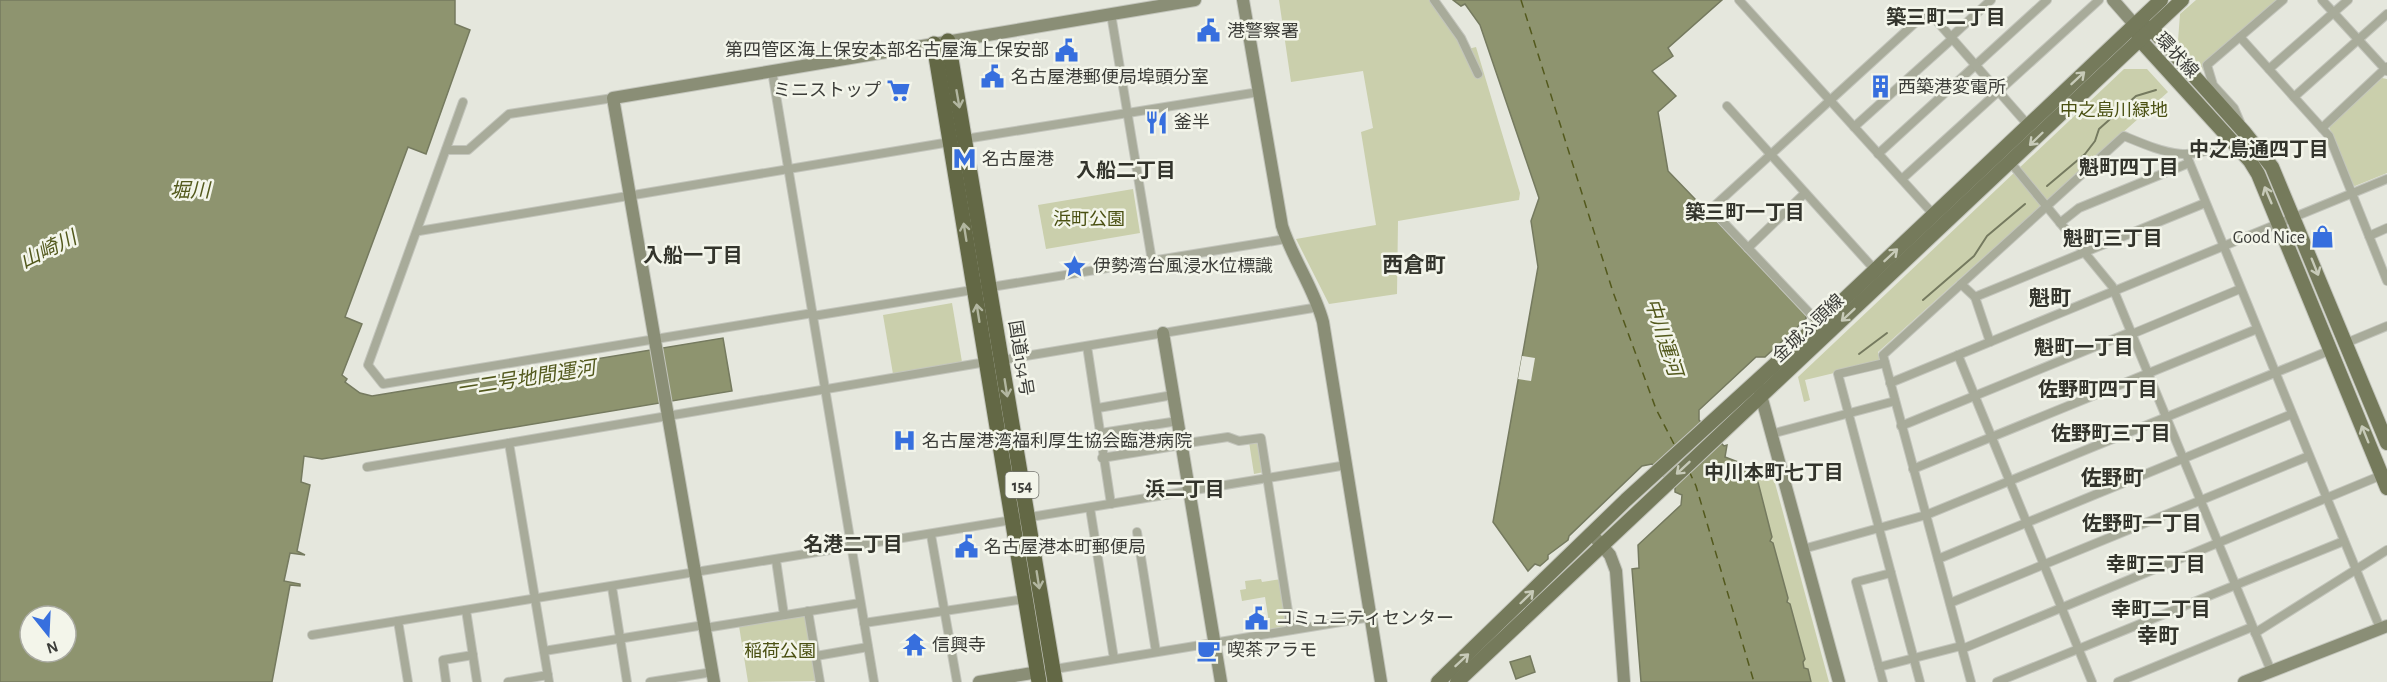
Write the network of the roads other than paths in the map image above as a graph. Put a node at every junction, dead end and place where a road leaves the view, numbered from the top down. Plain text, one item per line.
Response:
1 (1195, 0) edge
2 (1244, 0) edge
3 (1434, 0) edge
4 (1739, 0) edge
5 (1991, 0) edge
6 (2047, 0) edge
7 (2100, 0) edge
8 (2113, 0) edge
9 (2161, 0) edge
10 (2182, 0) edge
11 (2283, 0) edge
12 (2322, 0) edge
13 (2348, 0) edge
14 (2334, 13) junction
15 (1111, 14) junction
16 (2387, 14) edge
17 (2134, 24) junction
18 (2151, 28) junction
19 (2240, 37) junction
20 (1952, 38) junction
21 (2140, 40) junction
22 (2358, 40) junction
23 (941, 43) junction
24 (1975, 65) junction
25 (2270, 69) junction
26 (2386, 69) edge
27 (772, 71) junction
28 (1478, 74) dead end
29 (1998, 91) junction
30 (1259, 92) junction
31 (2294, 97) junction
32 (613, 98) junction
33 (1830, 101) junction
34 (463, 102) dead end
35 (1727, 106) dead end
36 (1127, 113) junction
37 (2028, 125) junction
38 (1854, 127) junction
39 (2322, 128) junction
40 (2246, 133) junction
41 (2230, 138) junction
42 (958, 140) junction
43 (446, 150) junction
44 (1878, 154) junction
45 (1771, 155) junction
46 (2187, 159) junction
47 (2011, 163) junction
48 (789, 170) junction
49 (1902, 179) junction
50 (2387, 179) edge
51 (1805, 193) junction
52 (2351, 193) junction
53 (631, 196) junction
54 (2205, 203) junction
55 (2046, 206) junction
56 (1934, 215) junction
57 (2294, 216) junction
58 (2060, 223) junction
59 (2280, 223) junction
60 (2387, 228) edge
61 (418, 231) junction
62 (2369, 236) junction
63 (1286, 239) junction
64 (2222, 246) junction
65 (1748, 248) junction
66 (2085, 253) junction
67 (1152, 261) junction
68 (1875, 270) junction
69 (2386, 277) edge
70 (1961, 284) junction
71 (990, 288) junction
72 (2240, 289) junction
73 (974, 290) junction
74 (2114, 291) junction
75 (1975, 297) junction
76 (1319, 308) junction
77 (813, 314) junction
78 (1819, 322) junction
79 (2387, 326) edge
80 (2257, 329) junction
81 (1163, 333) junction
82 (2132, 333) junction
83 (1990, 342) junction
84 (656, 343) junction
85 (2346, 343) junction
86 (1087, 346) junction
87 (2331, 350) junction
88 (1958, 355) junction
89 (994, 361) junction
90 (1885, 363) junction
91 (2148, 373) junction
92 (2275, 373) junction
93 (1756, 382) junction
94 (1890, 383) junction
95 (825, 389) junction
96 (1173, 395) junction
97 (1763, 395) junction
98 (1975, 396) junction
99 (1895, 401) junction
100 (1098, 408) junction
101 (1737, 409) junction
102 (669, 412) junction
103 (1848, 414) junction
104 (2292, 414) junction
105 (2166, 417) junction
106 (1178, 421) junction
107 (1901, 426) junction
108 (1101, 433) junction
109 (1771, 434) junction
110 (1992, 437) junction
111 (509, 443) junction
112 (2387, 443) edge
113 (1181, 445) junction
114 (2309, 456) junction
115 (1102, 458) junction
116 (2183, 459) junction
117 (1347, 465) junction
118 (367, 467) dead end
119 (1913, 469) junction
120 (1267, 478) junction
121 (2010, 481) junction
122 (2384, 482) edge
123 (1189, 491) junction
124 (2326, 498) junction
125 (2200, 500) junction
126 (1111, 504) junction
127 (1090, 508) junction
128 (1926, 515) junction
129 (1020, 520) junction
130 (2027, 523) junction
131 (1879, 528) junction
132 (1137, 532) dead end
133 (1592, 534) junction
134 (931, 535) junction
135 (2344, 541) junction
136 (2218, 543) junction
137 (1602, 545) junction
138 (851, 548) junction
139 (1803, 549) junction
140 (2387, 550) edge
141 (1938, 559) junction
142 (776, 560) junction
143 (2044, 564) junction
144 (2356, 570) junction
145 (695, 573) junction
146 (1891, 573) junction
147 (2235, 585) junction
148 (612, 587) junction
149 (536, 599) junction
150 (1026, 599) junction
151 (860, 603) junction
152 (1950, 603) junction
153 (2062, 607) junction
154 (466, 610) junction
155 (808, 611) junction
156 (944, 611) junction
157 (784, 615) junction
158 (1371, 617) junction
159 (398, 621) junction
160 (864, 623) junction
161 (705, 627) junction
162 (2383, 627) edge
163 (1291, 630) junction
164 (2254, 630) junction
165 (312, 635) dead end
166 (620, 638) junction
167 (1490, 642) junction
168 (1215, 643) junction
169 (868, 647) junction
170 (1962, 647) junction
171 (2079, 649) junction
172 (544, 651) junction
173 (1156, 652) junction
174 (473, 655) junction
175 (816, 656) junction
176 (1913, 658) junction
177 (1114, 659) junction
178 (1879, 667) junction
179 (2270, 675) edge
180 (1046, 676) edge
181 (713, 677) edge
182 (549, 679) edge
183 (408, 682) edge
184 (446, 682) edge
185 (477, 682) edge
186 (508, 682) edge
187 (627, 682) edge
188 (650, 682) edge
189 (820, 682) edge
190 (874, 682) edge
191 (957, 682) edge
192 (979, 682) edge
193 (1221, 682) edge
194 (1382, 682) edge
195 (1438, 682) edge
196 (1457, 682) edge
197 (1624, 682) edge
198 (1839, 682) edge
199 (1883, 682) edge
200 (1920, 682) edge
201 (1971, 682) edge
202 (1997, 682) edge
203 (2092, 682) edge
204 (2118, 682) edge
205 (2244, 682) edge

1 - 15 street
2 - 30 street
3 - 28 street
4 - 33 street
5 - 20 street
6 - 24 street
7 - 29 street
8 - 17 street
9 - 17 main road, 金城ふ頭線
10 - 18 main road, 金城ふ頭線
11 - 19 street
12 - 14 street
13 - 14 street
14 - 22 street
14 - 25 street
15 - 23 street
15 - 36 street
16 - 22 street
17 - 18 main road, 環状線
17 - 21 main road, 環状線
37 -> 17 main road, 金城ふ頭線
18 - 21 main road, 金城ふ頭線
18 - 40 main road, 環状線
19 - 25 street
19 - 40 street
20 - 24 street
20 - 33 street
20 - 38 street
21 - 41 main road, 環状線
21 -> 47 main road, 金城ふ頭線
22 - 26 street
22 - 31 street
23 - 27 street
23 - 42 highway, 国道154号 / 154
24 - 29 street
24 - 44 street
25 - 31 street
26 - 39 street
27 - 32 street
27 - 48 street
29 - 37 street
29 - 49 street
30 - 36 street
30 - 63 street
31 - 39 street
32 - 43 street
32 - 53 street
33 - 38 street
33 - 45 street
34 - 43 street
35 - 45 street
36 - 42 street
36 - 67 street
37 - 56 main road, 金城ふ頭線
38 - 44 street
39 - 52 street
40 - 57 main road, 環状線
41 - 46 street
59 -> 41 main road, 環状線
42 - 48 street
42 - 71 highway, 国道154号 / 154
73 -> 42 highway, 国道154号 / 154
43 - 61 street
44 - 49 street
45 - 51 street
45 - 65 street
46 - 54 street
46 - 55 street
46 - 58 street
47 - 55 street
47 -> 97 main road, 金城ふ頭線
48 - 53 street
48 - 77 street
49 - 56 street
50 - 52 street
51 - 65 street
51 - 68 street
52 - 57 street
52 - 62 street
53 - 61 street
53 - 84 street
54 - 64 street
54 - 66 street
55 - 58 street
55 - 70 street
68 -> 56 main road, 金城ふ頭線
57 - 59 street
57 -> 85 main road, 環状線
58 - 66 street
59 - 64 street
59 - 87 main road, 環状線
60 - 62 street
61 - 84 street
62 - 69 street
63 - 67 street
63 - 76 street
64 - 72 street
64 - 74 street
65 - 78 street
66 - 74 street
66 - 75 street
67 - 71 street
68 - 78 main road, 金城ふ頭線
70 - 75 street
70 - 90 street
71 - 73 street
71 - 89 highway, 国道154号 / 154
72 - 80 street
72 - 82 street
73 - 77 street
89 -> 73 highway, 国道154号 / 154
74 - 82 street
74 - 83 street
75 - 83 street
76 - 81 street
76 - 117 street
77 - 84 street
77 - 95 street
78 - 93 main road, 金城ふ頭線
79 - 85 street
80 - 91 street
80 - 92 street
81 - 86 street
81 - 96 street
82 - 91 street
82 - 98 street
83 - 88 street
84 - 102 street
85 - 112 main road, 環状線
86 - 89 street
86 - 100 street
87 - 92 street
122 -> 87 main road, 環状線
88 - 94 street
88 - 98 street
89 - 95 street
89 - 129 highway, 国道154号 / 154
90 - 94 street
90 - 103 street
91 - 105 street
91 - 110 street
92 - 104 street
92 - 105 street
93 - 97 street
93 - 101 main road, 金城ふ頭線
94 - 99 street
95 - 102 street
95 - 138 street
96 - 100 street
96 - 106 street
97 - 101 main road, 金城ふ頭線
97 - 109 street
98 - 107 street
98 - 110 street
99 - 103 street
99 - 107 street
100 - 108 street
101 - 133 main road, 金城ふ頭線
101 -> 137 main road, 金城ふ頭線
102 - 111 street
102 - 145 street
103 - 109 street
103 - 131 street
104 - 114 street
104 - 116 street
105 - 116 street
105 - 121 street
106 - 108 street
106 - 113 street
107 - 119 street
108 - 115 street
109 - 139 street
110 - 119 street
110 - 121 street
111 - 118 street
111 - 149 street
113 - 115 street
113 - 120 street
113 - 123 street
114 - 124 street
114 - 125 street
115 - 126 street
116 - 125 street
116 - 130 street
117 - 120 street
117 - 158 street
119 - 128 street
120 - 123 street
120 - 163 street
121 - 128 street
121 - 130 street
122 - 124 street
123 - 126 street
123 - 168 street
124 - 135 street
124 - 136 street
125 - 136 street
125 - 143 street
126 - 127 street
127 - 129 street
127 - 177 street
128 - 131 street
128 - 141 street
129 - 134 street
129 - 150 highway, 国道154号 / 154
129 -> 180 highway, 国道154号 / 154
130 - 141 street
130 - 143 street
131 - 139 street
131 - 146 street
132 - 173 street
133 - 137 street
167 -> 133 main road, 金城ふ頭線
134 - 138 street
134 - 156 street
135 - 144 street
135 - 147 street
136 - 147 street
136 - 153 street
137 - 167 main road, 金城ふ頭線
137 - 197 street
138 - 142 street
138 - 151 street
139 - 198 street
140 - 144 street
141 - 152 street
142 - 145 street
142 - 157 street
143 - 152 street
143 - 153 street
144 - 162 street
144 - 164 street
145 - 148 street
145 - 161 street
146 - 176 street
146 - 178 street
147 - 164 street
147 - 171 street
148 - 149 street
148 - 166 street
149 - 154 street
149 - 172 street
150 - 156 street
150 - 180 highway, 国道154号 / 154
151 - 155 street
151 - 160 street
152 - 170 street
153 - 170 street
153 - 171 street
154 - 159 street
154 - 174 street
155 - 157 street
155 - 175 street
156 - 160 street
156 - 191 street
157 - 161 street
158 - 163 street
158 - 194 street
159 - 165 street
159 - 183 street
160 - 169 street
161 - 166 street
161 - 181 street
162 - 179 street
163 - 168 street
164 - 179 street
164 - 204 street
166 - 172 street
166 - 187 street
195 -> 167 main road, 金城ふ頭線
167 - 196 main road, 金城ふ頭線
168 - 173 street
168 - 193 street
169 - 175 street
169 - 190 street
170 - 176 street
170 - 201 street
171 - 202 street
171 - 203 street
172 - 182 street
173 - 177 street
174 - 184 street
174 - 185 street
175 - 189 street
176 - 178 street
176 - 200 street
177 - 180 street
178 - 199 street
179 - 205 street
180 - 192 street
181 - 188 street
182 - 186 street

